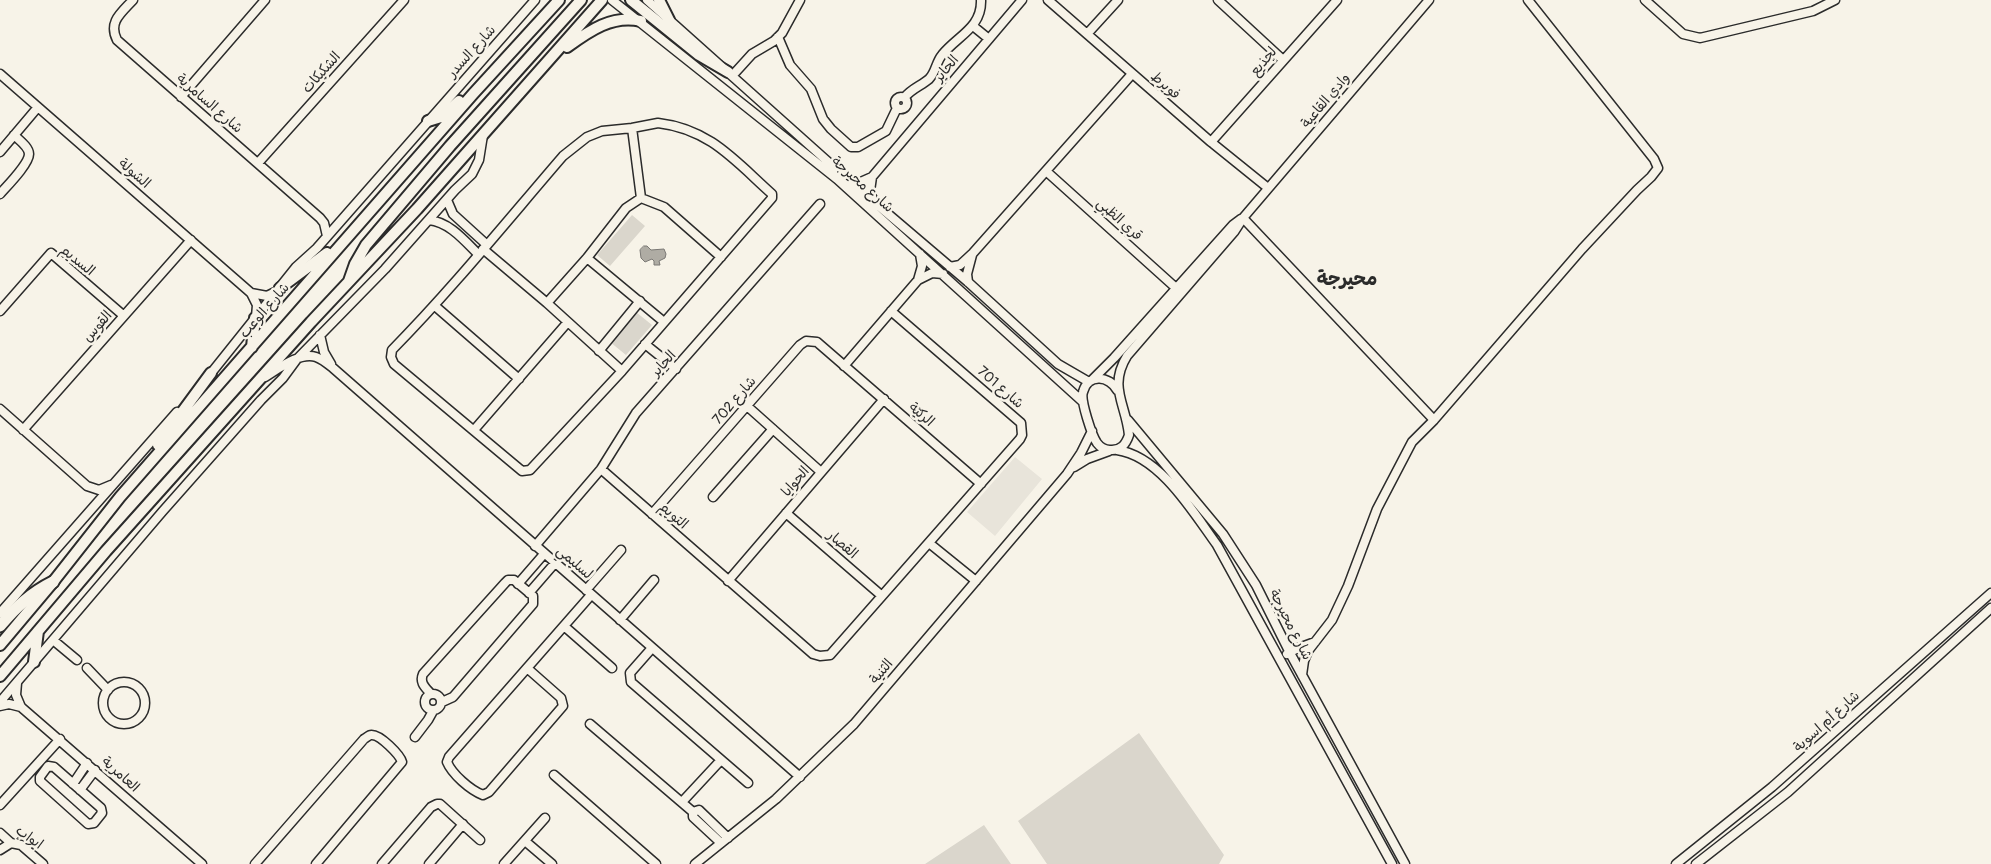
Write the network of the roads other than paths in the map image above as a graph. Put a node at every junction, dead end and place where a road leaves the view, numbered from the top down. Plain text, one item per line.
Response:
1 (132, 0) edge
2 (265, 0) edge
3 (404, 0) edge
4 (535, 0) edge
5 (546, 0) edge
6 (559, 0) edge
7 (581, 0) edge
8 (602, 0) edge
9 (612, 0) edge
10 (631, 0) edge
11 (647, 0) edge
12 (659, 0) edge
13 (800, 0) edge
14 (981, 0) edge
15 (1022, 0) edge
16 (1048, 0) edge
17 (1118, 0) edge
18 (1218, 0) edge
19 (1337, 0) edge
20 (1429, 0) edge
21 (1528, 0) edge
22 (1645, 0) edge
23 (1835, 0) edge
24 (540, 20) junction
25 (669, 20) junction
26 (641, 21) junction
27 (973, 26) junction
28 (1087, 34) junction
29 (778, 37) junction
30 (989, 39) junction
31 (550, 60) junction
32 (1282, 60) junction
33 (0, 74) edge
34 (730, 74) junction
35 (1132, 74) junction
36 (473, 94) junction
37 (181, 97) junction
38 (38, 107) junction
39 (428, 121) junction
40 (632, 128) junction
41 (484, 133) junction
42 (14, 135) junction
43 (1211, 142) junction
44 (0, 152) edge
45 (258, 163) junction
46 (1046, 170) junction
47 (872, 177) junction
48 (854, 185) junction
49 (1268, 188) junction
50 (0, 194) edge
51 (641, 198) junction
52 (447, 200) junction
53 (873, 200) junction
54 (820, 204) dead end
55 (320, 218) junction
56 (1243, 218) junction
57 (342, 219) junction
58 (429, 220) junction
59 (327, 236) junction
60 (346, 238) junction
61 (191, 240) junction
62 (483, 249) junction
63 (918, 252) junction
64 (973, 253) junction
65 (722, 257) junction
66 (586, 258) junction
67 (950, 267) junction
68 (943, 274) junction
69 (918, 280) junction
70 (968, 282) junction
71 (348, 284) junction
72 (280, 288) junction
73 (1176, 288) junction
74 (251, 293) junction
75 (640, 301) junction
76 (547, 303) junction
77 (435, 306) junction
78 (0, 310) edge
79 (891, 311) junction
80 (124, 316) junction
81 (255, 318) junction
82 (664, 322) junction
83 (567, 323) junction
84 (320, 335) junction
85 (646, 344) junction
86 (252, 347) junction
87 (599, 351) junction
88 (297, 359) junction
89 (844, 366) junction
90 (333, 368) junction
91 (676, 369) junction
92 (622, 371) junction
93 (211, 373) junction
94 (261, 379) junction
95 (519, 379) junction
96 (1091, 381) junction
97 (1117, 390) junction
98 (884, 400) junction
99 (1083, 402) junction
100 (747, 406) junction
101 (0, 409) edge
102 (1125, 416) junction
103 (1434, 420) junction
104 (773, 429) junction
105 (23, 430) junction
106 (474, 430) junction
107 (1092, 431) junction
108 (1114, 450) junction
109 (601, 469) junction
110 (821, 472) junction
111 (1067, 474) junction
112 (981, 484) junction
113 (113, 485) junction
114 (87, 486) junction
115 (120, 497) junction
116 (713, 497) dead end
117 (88, 512) junction
118 (786, 513) junction
119 (652, 514) junction
120 (930, 543) junction
121 (535, 546) junction
122 (621, 550) dead end
123 (544, 554) junction
124 (555, 563) junction
125 (654, 580) dead end
126 (728, 581) junction
127 (976, 581) junction
128 (53, 582) junction
129 (518, 584) junction
130 (588, 592) junction
131 (529, 593) junction
132 (1991, 593) edge
133 (882, 596) junction
134 (1991, 608) edge
135 (0, 613) edge
136 (620, 620) junction
137 (0, 626) edge
138 (564, 626) junction
139 (39, 629) junction
140 (53, 640) junction
141 (1315, 642) junction
142 (0, 646) edge
143 (652, 648) junction
144 (1290, 652) junction
145 (1280, 658) junction
146 (77, 660) dead end
147 (34, 662) junction
148 (87, 668) dead end
149 (527, 668) junction
150 (612, 668) dead end
151 (1302, 675) junction
152 (0, 676) edge
153 (17, 682) junction
154 (108, 690) junction
155 (431, 694) junction
156 (442, 702) junction
157 (0, 704) edge
158 (21, 707) junction
159 (433, 711) junction
160 (590, 724) dead end
161 (415, 737) dead end
162 (60, 739) junction
163 (721, 760) junction
164 (88, 763) junction
165 (95, 770) junction
166 (554, 775) dead end
167 (800, 777) junction
168 (748, 783) dead end
169 (73, 784) junction
170 (80, 790) junction
171 (682, 802) junction
172 (0, 805) edge
173 (693, 812) junction
174 (545, 818) dead end
175 (463, 824) junction
176 (0, 833) edge
177 (728, 838) junction
178 (480, 840) dead end
179 (525, 841) junction
180 (11, 843) junction
181 (721, 843) junction
182 (0, 850) edge
183 (43, 864) edge
184 (202, 864) edge
185 (255, 864) edge
186 (316, 864) edge
187 (382, 864) edge
188 (429, 864) edge
189 (504, 864) edge
190 (552, 864) edge
191 (656, 864) edge
192 (695, 864) edge
193 (1392, 864) edge
194 (1405, 864) edge
195 (1676, 864) edge
196 (1696, 864) edge

1 - 37 street, شارع السامرية
2 - 37 street
3 - 45 street, الشكيكات
4 - 39 street, شارع السدر
5 - 24 main road
6 - 24 main road, شارع الوعب
7 - 71 main road
8 - 31 main road
9 - 26 street, شارع محيرجة
10 - 34 main road
11 - 25 street, شارع محيرجة
12 - 25 main road
13 - 29 street
14 - 27 street
15 - 30 street, الحاير
16 - 28 street, فويرط
17 - 28 street
18 - 32 street
19 - 32 street, لجذيع
20 - 49 street, وادي القاعية
21 - 103 street
22 - 23 street
24 - 36 main road, شارع الوعب
25 - 34 street, شارع محيرجة
26 - 31 main road
26 - 63 street, شارع محيرجة
27 - 29 street
27 - 30 street
28 - 35 street, فويرط
29 - 34 street
30 - 47 street, الحاير
31 - 41 main road
32 - 43 street, لجذيع
33 - 38 street, الشولة
34 - 48 street, شارع محيرجة
35 - 43 street, فويرط
35 - 46 street
36 - 39 main road
36 - 60 main road, شارع الوعب
37 - 45 street, شارع السامرية
38 - 42 street
38 - 61 street, الشولة
39 - 57 street, شارع الوعب
40 - 51 street
40 - 62 street
40 - 65 street
41 - 52 street
41 - 71 main road
42 - 44 street
42 - 50 street
43 - 49 street, فويرط
45 - 55 street, شارع السامرية
46 - 64 street
46 - 73 street, قري الظبي
47 - 48 street, الحاير
47 - 53 street
48 - 53 street, شارع محيرجة
49 - 56 street, وادي القاعية
51 - 65 street
51 - 66 street
52 - 58 street
52 - 62 street
53 - 67 street, شارع محيرجة
54 - 91 street, الحاير
55 - 57 street
55 - 59 street, شارع السامرية
56 - 73 street, وادي القاعية
56 - 97 street, وادي القاعية
56 - 103 street
57 - 59 street, شارع الوعب
58 - 62 street
58 - 84 street
59 - 72 street, شارع الوعب
60 - 72 main road
60 - 86 main road, شارع الوعب
61 - 74 street, الشولة
61 - 80 street, القوس
62 - 76 street
62 - 77 street
63 - 68 street, شارع محيرجة
63 - 69 street
64 - 67 street
64 - 70 street
65 - 82 street
66 - 75 street
66 - 76 street
67 - 70 street, شارع محيرجة
68 - 69 street
68 - 99 street, شارع محيرجة
69 - 79 street
70 - 96 street, شارع محيرجة
71 - 94 main road
72 - 74 street
72 - 81 street, شارع الوعب
73 - 96 street, وادي القاعية
74 - 81 street
75 - 82 street
75 - 87 street
76 - 83 street
77 - 95 street
77 - 106 street
78 - 80 street, السديم
79 - 89 street
79 - 112 street, شارع 701
80 - 105 street, القوس
81 - 86 main road
81 - 93 street, شارع الوعب
82 - 85 street
83 - 87 street
83 - 95 street
84 - 88 street
84 - 90 street, لسليمي
85 - 91 street
85 - 92 street
86 - 115 main road, شارع الوعب
87 - 92 street
88 - 90 street, لسليمي
88 - 94 street
88 - 140 street
89 - 98 street, الركيّة
89 - 100 street, شارع 702
90 - 121 street, لسليمي
91 - 109 street, الحاير
92 - 106 street
93 - 113 street, شارع الوعب
93 - 115 main road
94 - 139 main road
95 - 106 street
96 - 97 street, شارع محيرجة
96 - 99 street
97 - 102 street
98 - 110 street, الحوايا
98 - 112 street, الركيّة
99 - 107 street
100 - 104 street
100 - 119 street, شارع 702
101 - 105 street
102 - 108 street
102 - 144 street, شارع محيرجة
103 - 141 street
104 - 110 street
104 - 116 street
105 - 114 street
107 - 108 street
107 - 111 street, الثنية
108 - 111 street, الثنية
108 - 145 street, شارع محيرجة
109 - 119 street, التويم
109 - 121 street, الحاير
110 - 118 street, الحوايا
111 - 127 street, الثنية
112 - 120 street, شارع 701
113 - 114 street
113 - 117 street, شارع الوعب
114 - 117 street
115 - 128 main road, شارع الوعب
117 - 135 street, شارع الوعب
118 - 126 street, الحوايا
118 - 133 street, القصار
119 - 126 street, التويم
120 - 127 street
120 - 133 street, شارع 701
121 - 123 street, لسليمي
122 - 130 street
123 - 124 street, لسليمي
123 - 129 street
124 - 130 street, لسليمي
124 - 131 street
125 - 136 street
126 - 133 street, شارع 701
127 - 167 street, الثنية
128 - 137 highway
128 - 142 main road, شارع الوعب
129 - 131 street
129 - 155 street
130 - 136 street, لسليمي
130 - 138 street
131 - 156 street
132 - 195 street, شارع أم اسوية
134 - 196 street, شارع أم اسوية
136 - 143 street, لسليمي
138 - 149 street
138 - 150 street
139 - 147 main road
139 - 152 main road
140 - 146 street
140 - 147 street
141 - 144 street
141 - 151 street
143 - 163 street
143 - 167 street, لسليمي
144 - 145 street
144 - 151 street, شارع محيرجة
145 - 193 street, شارع محيرجة
147 - 153 street
148 - 154 street
149 - 149 street
151 - 194 street, شارع محيرجة
153 - 157 street
153 - 158 street
154 - 154 street
155 - 156 street
155 - 159 street
156 - 159 street
157 - 158 street
158 - 162 street, العامرية
159 - 161 street
160 - 171 street
162 - 164 street, العامرية
162 - 172 street
163 - 168 street
163 - 171 street
164 - 165 street, العامرية
164 - 169 street
165 - 170 street
165 - 184 street, العامرية
166 - 191 street
167 - 177 street, الثنية
169 - 170 street
169 - 170 street
171 - 173 street
173 - 177 street
173 - 181 street
174 - 179 street
175 - 178 street
175 - 187 street
175 - 188 street
176 - 180 street, ابواب
177 - 181 street, الثنية
179 - 189 street
179 - 190 street
180 - 182 street
180 - 183 street, ابواب
181 - 192 street, الثنية
185 - 186 street

